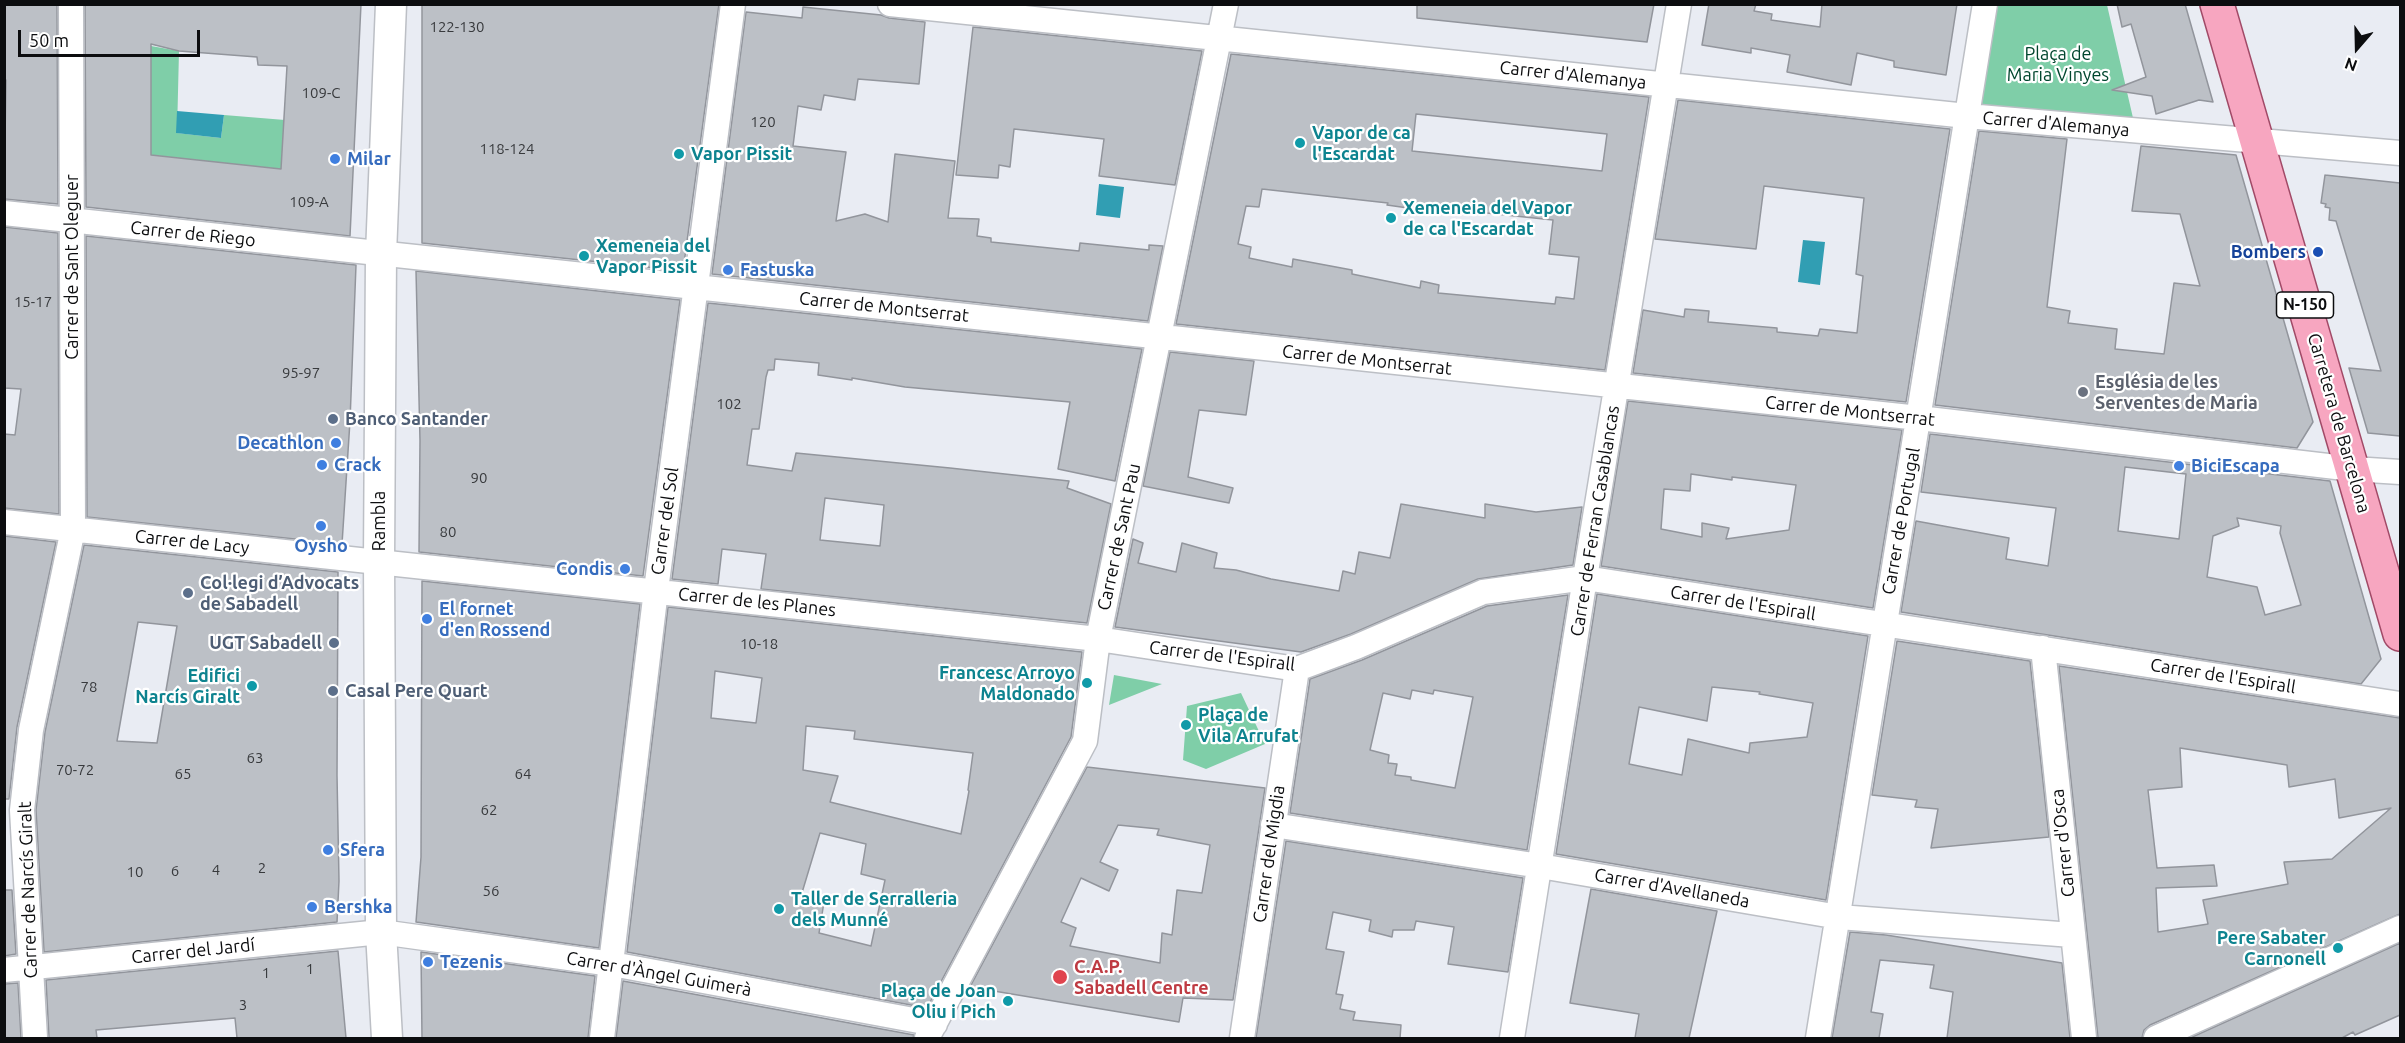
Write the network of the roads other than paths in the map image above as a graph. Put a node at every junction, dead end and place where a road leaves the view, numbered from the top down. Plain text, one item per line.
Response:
1 (71, 4) edge
2 (391, 4) edge
3 (734, 4) edge
4 (890, 4) edge
5 (1226, 4) edge
6 (1679, 4) edge
7 (1985, 4) edge
8 (2217, 4) edge
9 (1220, 38) junction
10 (1667, 85) junction
11 (1966, 116) junction
12 (2256, 141) junction
13 (2400, 153) edge
14 (4, 213) edge
15 (72, 221) junction
16 (381, 254) junction
17 (696, 287) junction
18 (1161, 337) junction
19 (1617, 387) junction
20 (1918, 418) junction
21 (2353, 469) junction
22 (2400, 472) edge
23 (4, 522) edge
24 (73, 530) junction
25 (379, 561) junction
26 (1585, 578) junction
27 (656, 590) junction
28 (1884, 625) junction
29 (2400, 634) edge
30 (1098, 639) junction
31 (2043, 648) junction
32 (1297, 669) junction
33 (2400, 704) edge
34 (1273, 825) junction
35 (1540, 866) junction
36 (1839, 917) junction
37 (2400, 928) edge
38 (381, 932) junction
39 (2072, 935) junction
40 (612, 964) junction
41 (31, 967) junction
42 (4, 970) edge
43 (931, 1031) edge
44 (34, 1038) edge
45 (387, 1038) edge
46 (602, 1038) edge
47 (1242, 1038) edge
48 (1512, 1038) edge
49 (1818, 1038) edge
50 (2084, 1038) edge
51 (2156, 1038) edge

1 - 15 street, Carrer de Sant Oleguer
2 - 16 street, Rambla
3 - 17 street, Carrer del Sol
4 - 9 street, Carrer d'Alemanya
5 - 9 street, Carrer de Sant Pau
6 - 10 street, Carrer de Ferran Casablancas
7 - 11 street, Carrer de Portugal
8 - 12 main road, Carretera de Barcelona / N-150
9 - 10 street, Carrer d'Alemanya
9 - 18 street, Carrer de Sant Pau
10 - 11 street, Carrer d'Alemanya
10 - 19 street, Carrer de Ferran Casablancas
11 - 12 street, Carrer d'Alemanya
11 - 20 street, Carrer de Portugal
12 - 13 street, Carrer d'Alemanya
12 - 21 main road, Carretera de Barcelona / N-150
14 - 15 street, Carrer de Riego
15 - 16 street, Carrer de Riego
15 - 24 street, Carrer de Sant Oleguer
16 - 17 street, Carrer de Montserrat
16 - 25 street, Rambla
17 - 18 street, Carrer de Montserrat
17 - 27 street, Carrer del Sol
18 - 19 street, Carrer de Montserrat
18 - 30 street, Carrer de Sant Pau
19 - 20 street, Carrer de Montserrat
19 - 26 street, Carrer de Ferran Casablancas
20 - 21 street, Carrer de Montserrat
20 - 28 street, Carrer de Portugal
21 - 22 street, Carrer de Montserrat
21 - 29 main road, Carretera de Barcelona / N-150
23 - 24 street, Carrer de Lacy
24 - 25 street, Carrer de Lacy
24 - 41 street, Carrer de Narcís Giralt
25 - 27 street, Carrer de les Planes
25 - 38 street, Rambla
26 - 28 street, Carrer de l'Espirall
26 - 32 street, Carrer de l'Espirall
26 - 35 street, Carrer de Ferran Casablancas
27 - 30 street, Carrer de les Planes
27 - 40 street, Carrer del Sol
28 - 31 street, Carrer de l'Espirall
28 - 36 street, Carrer de Portugal
30 - 32 street, Carrer de l'Espirall
30 - 43 street, Carrer de Sant Pau
31 - 33 street, Carrer de l'Espirall
31 - 39 street, Carrer d'Osca
32 - 34 street, Carrer del Migdia
34 - 35 street, Carrer d'Avellaneda
34 - 47 street, Carrer del Migdia
35 - 36 street, Carrer d'Avellaneda
35 - 48 street, Carrer de Ferran Casablancas
36 - 39 street, Carrer d'Avellaneda
36 - 49 street, Carrer de Portugal
37 - 51 street
38 - 40 street, Carrer d'Àngel Guimerà
38 - 41 street, Carrer del Jardí
38 - 45 street, Rambla
39 - 50 street, Carrer d'Osca
40 - 43 street, Carrer d'Àngel Guimerà
40 - 46 street, Carrer del Sol
41 - 42 street, Carrer del Jardí
41 - 44 street, Carrer de Narcís Giralt

